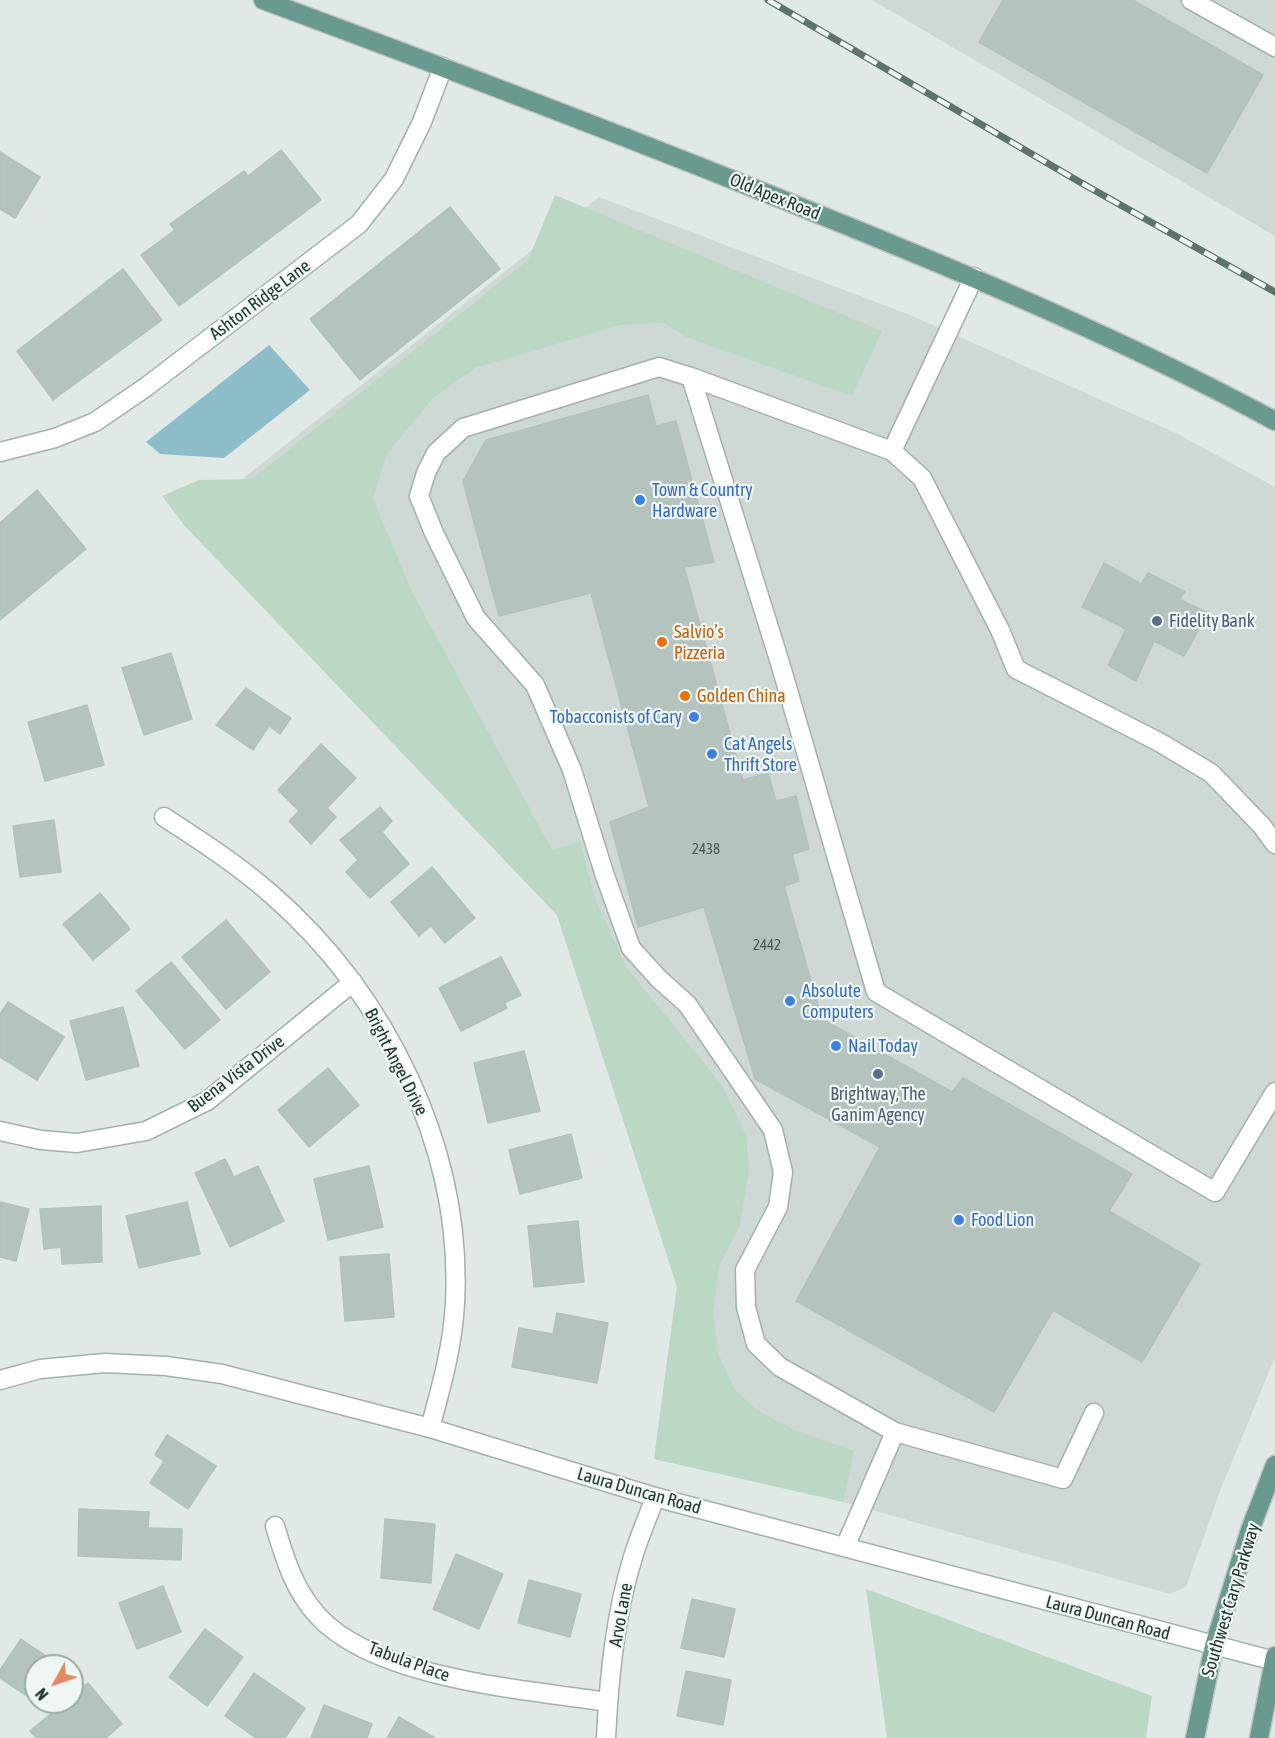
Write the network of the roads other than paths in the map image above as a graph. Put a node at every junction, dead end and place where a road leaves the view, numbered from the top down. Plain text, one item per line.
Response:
1 (263, 0) edge
2 (1191, 0) edge
3 (1275, 47) edge
4 (443, 67) junction
5 (974, 277) junction
6 (692, 377) junction
7 (1275, 421) edge
8 (0, 452) edge
9 (892, 452) junction
10 (164, 817) dead end
11 (1275, 844) edge
12 (353, 982) junction
13 (1275, 1092) edge
14 (0, 1131) edge
15 (0, 1380) edge
16 (1094, 1413) dead end
17 (430, 1428) junction
18 (895, 1432) junction
19 (1275, 1465) edge
20 (656, 1497) junction
21 (275, 1526) dead end
22 (845, 1547) junction
23 (1214, 1646) junction
24 (1275, 1659) edge
25 (608, 1702) junction
26 (606, 1738) edge
27 (1194, 1738) edge
28 (1259, 1738) edge

1 - 4 main road, Old Apex Road
2 - 3 street
4 - 5 main road, Old Apex Road
4 - 8 street, Ashton Ridge Lane
5 - 7 main road, Old Apex Road
5 - 9 street
6 - 9 street
6 - 13 street
6 - 18 street
9 - 11 street
10 - 12 street, Bright Angel Drive
12 - 14 street, Buena Vista Drive
12 - 17 street, Bright Angel Drive
15 - 17 street, Laura Duncan Road
16 - 18 street
17 - 20 street, Laura Duncan Road
18 - 22 street
19 - 23 main road, Southwest Cary Parkway
20 - 22 street, Laura Duncan Road
20 - 25 street, Arvo Lane
21 - 25 street, Tabula Place
22 - 23 street, Laura Duncan Road
23 - 24 street, Laura Duncan Road
23 - 27 main road, Southwest Cary Parkway
24 - 28 main road
25 - 26 street, Arvo Lane

